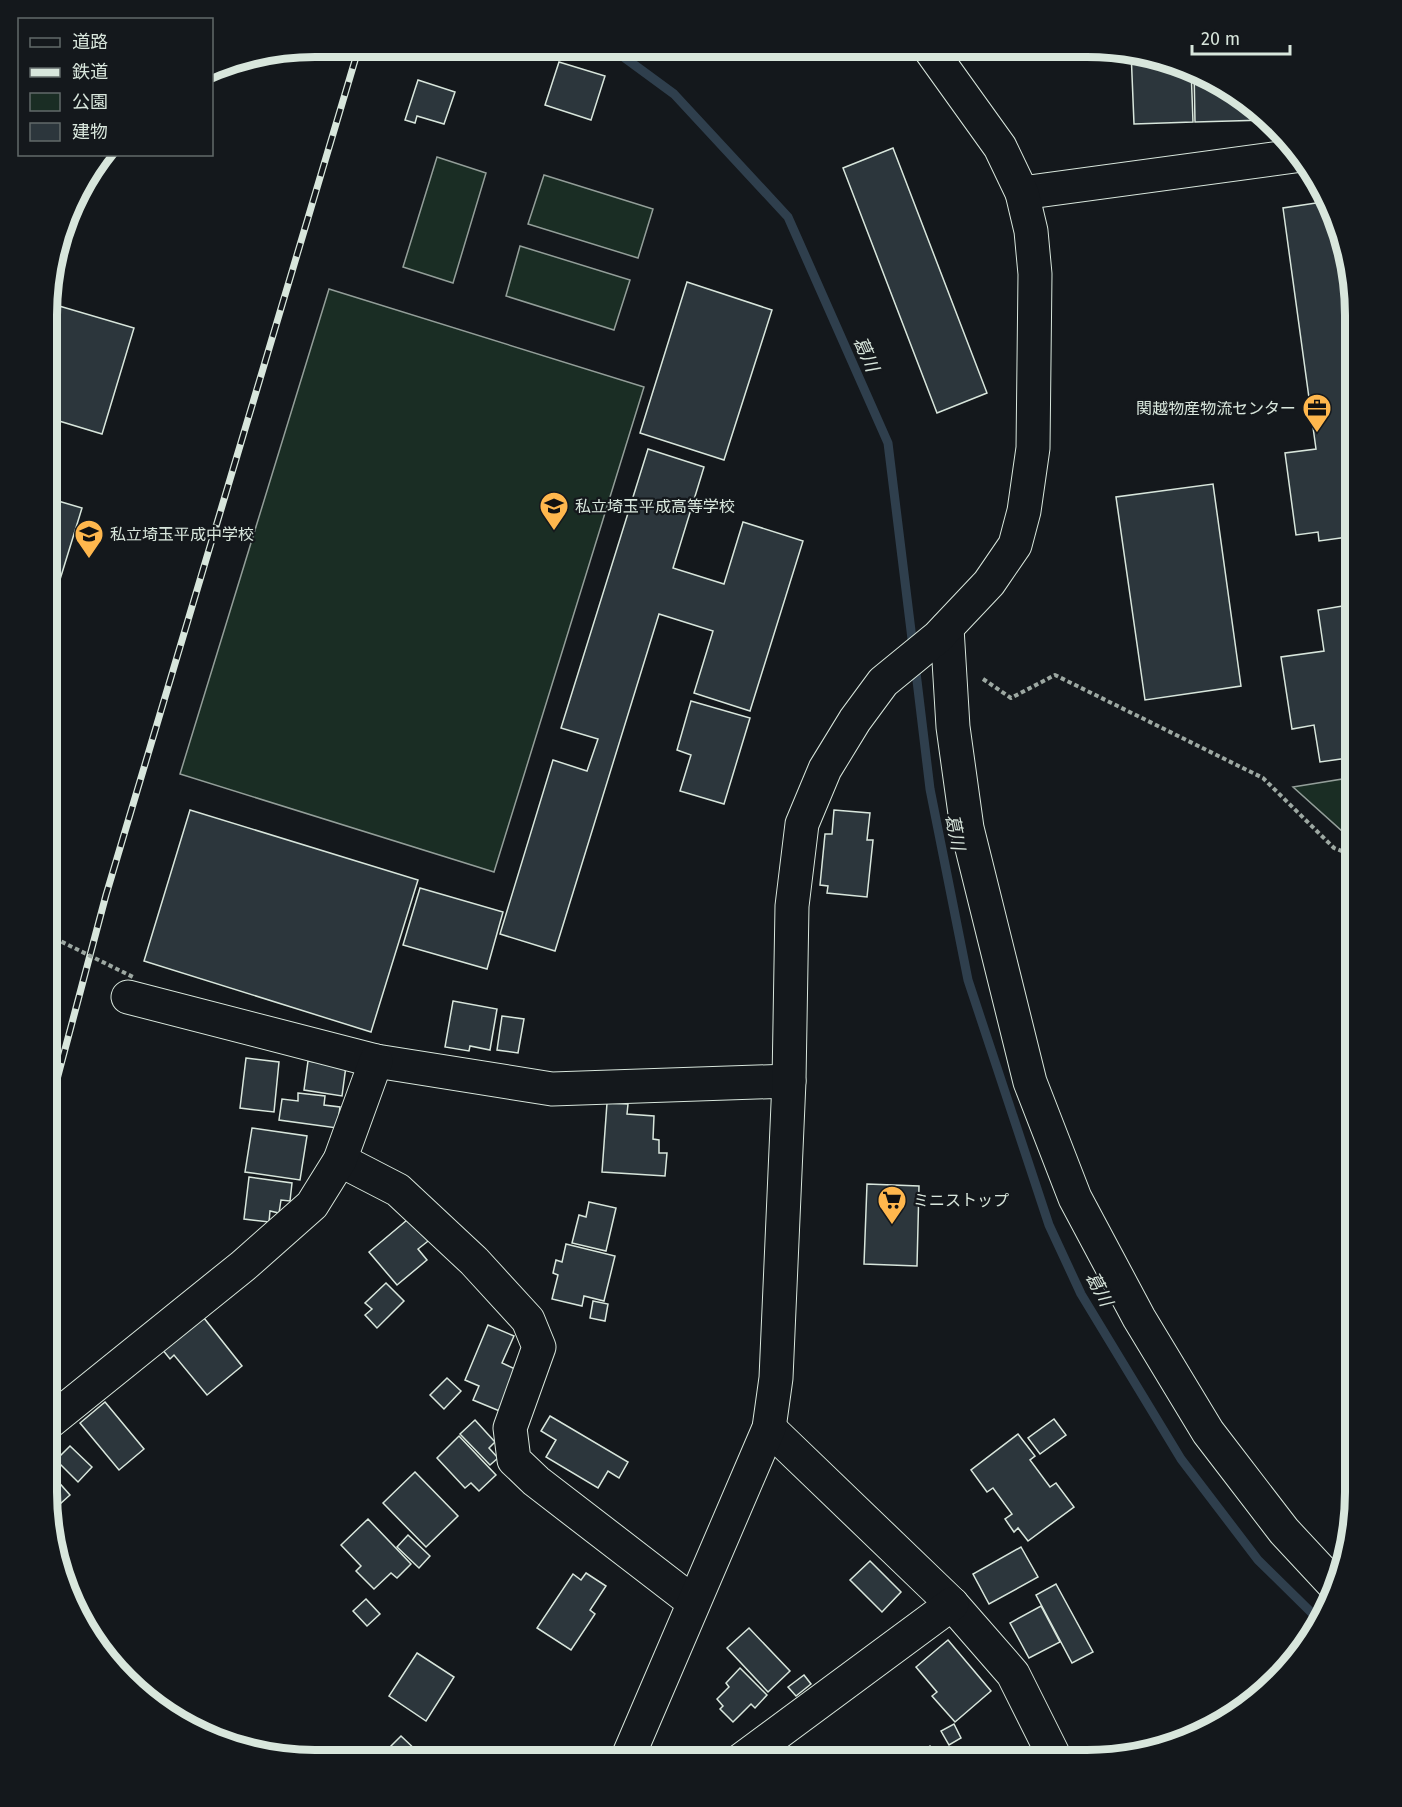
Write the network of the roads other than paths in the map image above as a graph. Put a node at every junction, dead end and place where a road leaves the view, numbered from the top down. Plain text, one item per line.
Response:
1 (935, 57) edge
2 (1291, 157) edge
3 (1022, 193) junction
4 (945, 640) junction
5 (131, 987) road end
6 (376, 1060) junction
7 (789, 1081) junction
8 (340, 1160) junction
9 (57, 1416) edge
10 (769, 1428) junction
11 (1329, 1580) edge
12 (693, 1602) junction
13 (952, 1604) junction
14 (631, 1750) edge
15 (755, 1750) edge
16 (1051, 1750) edge

1 - 3 street
2 - 3 street
3 - 4 street
4 - 7 street
4 - 11 street
5 - 6 street
6 - 7 street
6 - 8 street
7 - 10 street
8 - 9 street
8 - 12 street
10 - 12 street
10 - 13 street
12 - 14 street
13 - 15 street
13 - 16 street

